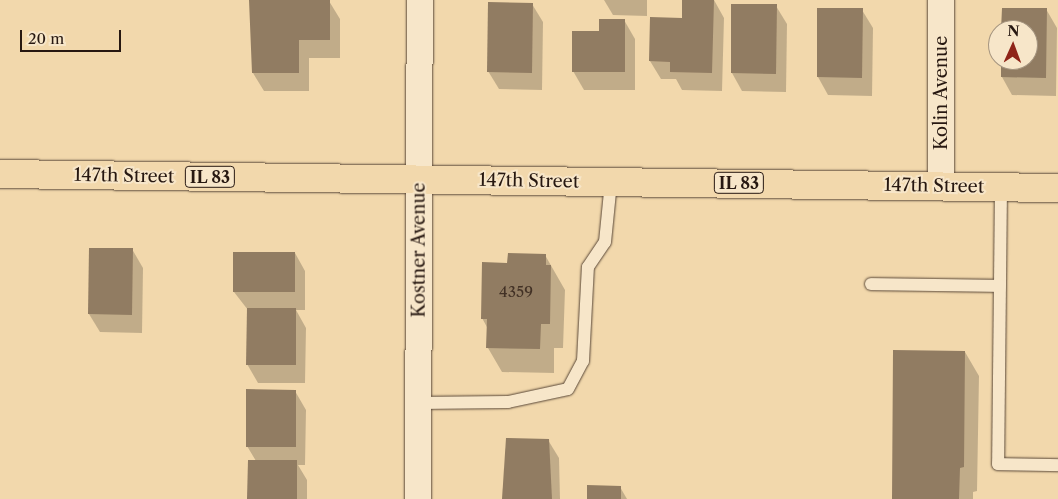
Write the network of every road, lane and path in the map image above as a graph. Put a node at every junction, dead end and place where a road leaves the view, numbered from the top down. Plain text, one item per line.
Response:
1 (420, 0) edge
2 (941, 0) edge
3 (0, 174) edge
4 (419, 180) junction
5 (611, 182) junction
6 (941, 186) junction
7 (1001, 187) junction
8 (1058, 188) edge
9 (871, 284) dead end
10 (1000, 286) junction
11 (418, 403) junction
12 (1058, 465) edge
13 (418, 499) edge

1 - 4 street, Kostner Avenue
2 - 6 street, Kolin Avenue
3 - 4 main road, 147th Street / IL 83
4 - 5 main road, 147th Street / IL 83
4 - 11 street, Kostner Avenue
5 - 6 main road, 147th Street / IL 83
5 - 11 lane
6 - 7 main road, 147th Street / IL 83
7 - 8 main road, 147th Street / IL 83
7 - 10 lane
9 - 10 lane
10 - 12 lane
11 - 13 street, Kostner Avenue

